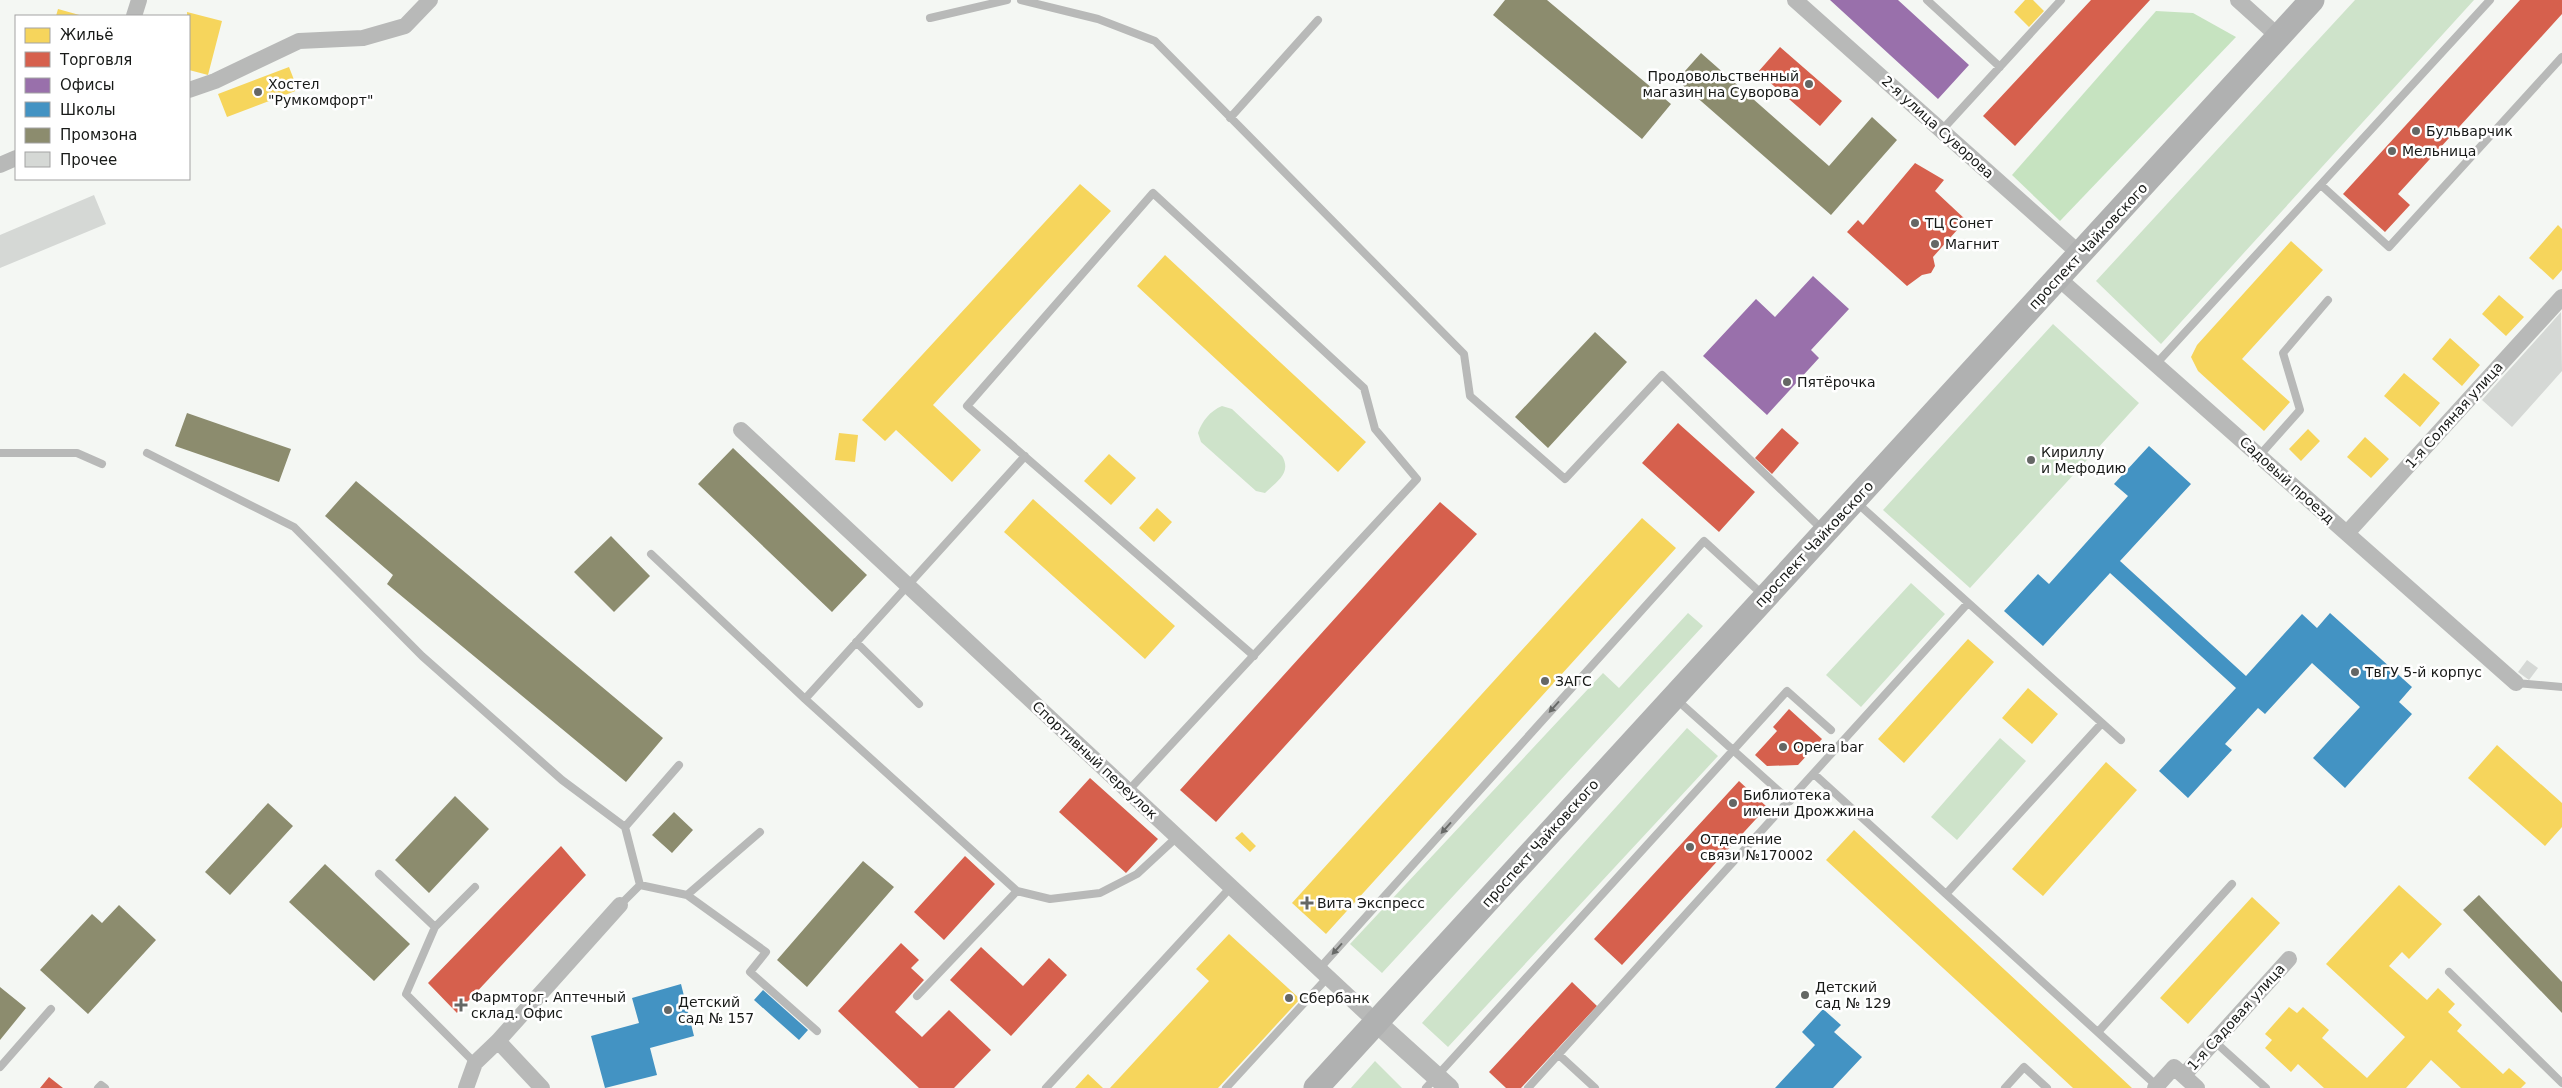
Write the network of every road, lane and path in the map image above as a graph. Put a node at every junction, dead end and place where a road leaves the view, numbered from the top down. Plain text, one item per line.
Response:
1 (139, 0) edge
2 (430, 0) edge
3 (1006, 0) edge
4 (1021, 0) edge
5 (1796, 0) edge
6 (1927, 0) edge
7 (2061, 0) edge
8 (2238, 0) edge
9 (2312, 0) edge
10 (2490, 0) edge
11 (134, 15) edge
12 (930, 18) dead end
13 (1318, 20) dead end
14 (2279, 37) junction
15 (2562, 57) edge
16 (2000, 67) junction
17 (190, 90) edge
18 (1230, 118) junction
19 (1942, 130) junction
20 (15, 158) edge
21 (0, 165) edge
22 (2321, 185) junction
23 (2080, 254) junction
24 (2058, 278) junction
25 (2562, 297) edge
26 (2328, 300) dead end
27 (2156, 364) junction
28 (741, 430) dead end
29 (0, 453) edge
30 (147, 453) dead end
31 (1025, 456) junction
32 (2259, 456) junction
33 (102, 464) dead end
34 (1854, 500) junction
35 (1825, 532) junction
36 (2347, 533) junction
37 (651, 554) dead end
38 (908, 585) junction
39 (1765, 597) junction
40 (1968, 603) junction
41 (856, 642) junction
42 (1254, 656) junction
43 (2516, 683) joint
44 (2562, 687) edge
45 (1674, 697) junction
46 (805, 699) junction
47 (919, 704) dead end
48 (2102, 723) junction
49 (1831, 730) dead end
50 (2121, 740) dead end
51 (1734, 750) junction
52 (679, 765) dead end
53 (1814, 774) junction
54 (1128, 792) junction
55 (1790, 801) junction
56 (625, 827) junction
57 (760, 832) dead end
58 (1177, 837) junction
59 (379, 874) dead end
60 (2232, 884) dead end
61 (640, 885) junction
62 (1231, 886) junction
63 (476, 888) dead end
64 (1017, 891) junction
65 (687, 894) junction
66 (1946, 894) junction
67 (620, 905) joint
68 (435, 927) junction
69 (2289, 959) dead end
70 (2450, 972) dead end
71 (1323, 973) junction
72 (917, 996) dead end
73 (51, 1009) dead end
74 (1376, 1022) junction
75 (817, 1031) dead end
76 (2098, 1032) junction
77 (498, 1041) junction
78 (2214, 1042) junction
79 (1558, 1054) junction
80 (475, 1063) junction
81 (0, 1067) edge
82 (2179, 1071) junction
83 (2562, 1083) edge
84 (1437, 1084) edge
85 (2157, 1087) edge
86 (98, 1088) edge
87 (105, 1088) edge
88 (466, 1088) edge
89 (542, 1088) edge
90 (1046, 1088) edge
91 (1226, 1088) edge
92 (1316, 1088) edge
93 (1528, 1088) edge
94 (1595, 1088) edge
95 (2004, 1088) edge
96 (2047, 1088) edge
97 (2197, 1088) edge
98 (2266, 1088) edge

1 - 11 street
2 - 17 street
3 - 12 lane
4 - 18 lane
5 - 19 street, 2-я улица Суворова
6 - 16 lane
7 - 16 lane
8 - 14 street
9 - 14 main road, проспект Чайковского
10 - 22 lane
13 - 18 lane
14 - 23 main road, проспект Чайковского
15 - 22 lane
16 - 19 lane
18 - 35 lane
19 - 23 street, 2-я улица Суворова
20 - 21 street
22 - 27 lane
23 - 24 main road, проспект Чайковского
24 - 27 street, Садовый проезд
24 - 34 main road, проспект Чайковского
25 - 36 street, 1-я Соляная улица
26 - 32 lane
27 - 32 street, Садовый проезд
28 - 38 street, Спортивный переулок
29 - 33 lane
30 - 56 lane
31 - 38 lane
31 - 42 lane
31 - 42 lane
32 - 36 street, Садовый проезд
34 - 35 main road, проспект Чайковского
34 - 40 lane
35 - 39 main road, проспект Чайковского
36 - 43 street, Садовый проезд
37 - 46 lane
38 - 41 lane
38 - 54 street, Спортивный переулок
39 - 45 main road, проспект Чайковского
39 -> 71 lane
40 - 48 lane
40 - 53 lane
41 - 46 lane
41 - 47 lane
42 - 54 lane
43 - 44 lane
45 - 51 lane
45 - 74 main road, проспект Чайковского
46 - 64 lane
48 - 50 lane
48 - 66 lane
49 - 51 lane
51 - 55 lane
51 - 84 lane
52 - 56 lane
53 - 55 lane
53 - 66 lane
54 - 58 street, Спортивный переулок
55 - 79 lane
56 - 61 lane
57 - 65 lane
58 - 62 street, Спортивный переулок
58 - 64 lane
59 - 68 lane
60 - 76 lane
61 - 65 lane
61 - 67 lane
62 - 71 street, Спортивный переулок
62 - 90 lane
63 - 68 lane
64 - 72 lane
65 - 75 lane
66 - 76 lane
67 - 77 street
68 - 80 lane
69 - 78 street, 1-я Садовая улица
70 - 83 lane
71 - 74 street, Спортивный переулок
71 - 91 lane
73 - 81 lane
74 - 84 street, Спортивный переулок
74 - 92 main road, проспект Чайковского
76 - 85 lane
77 - 80 street
77 - 89 street
78 - 82 street, 1-я Садовая улица
78 - 98 lane
79 - 93 lane
79 - 94 lane
80 - 88 street
82 - 85 street, 1-я Садовая улица
82 - 97 street
86 - 87 lane
95 - 96 lane

